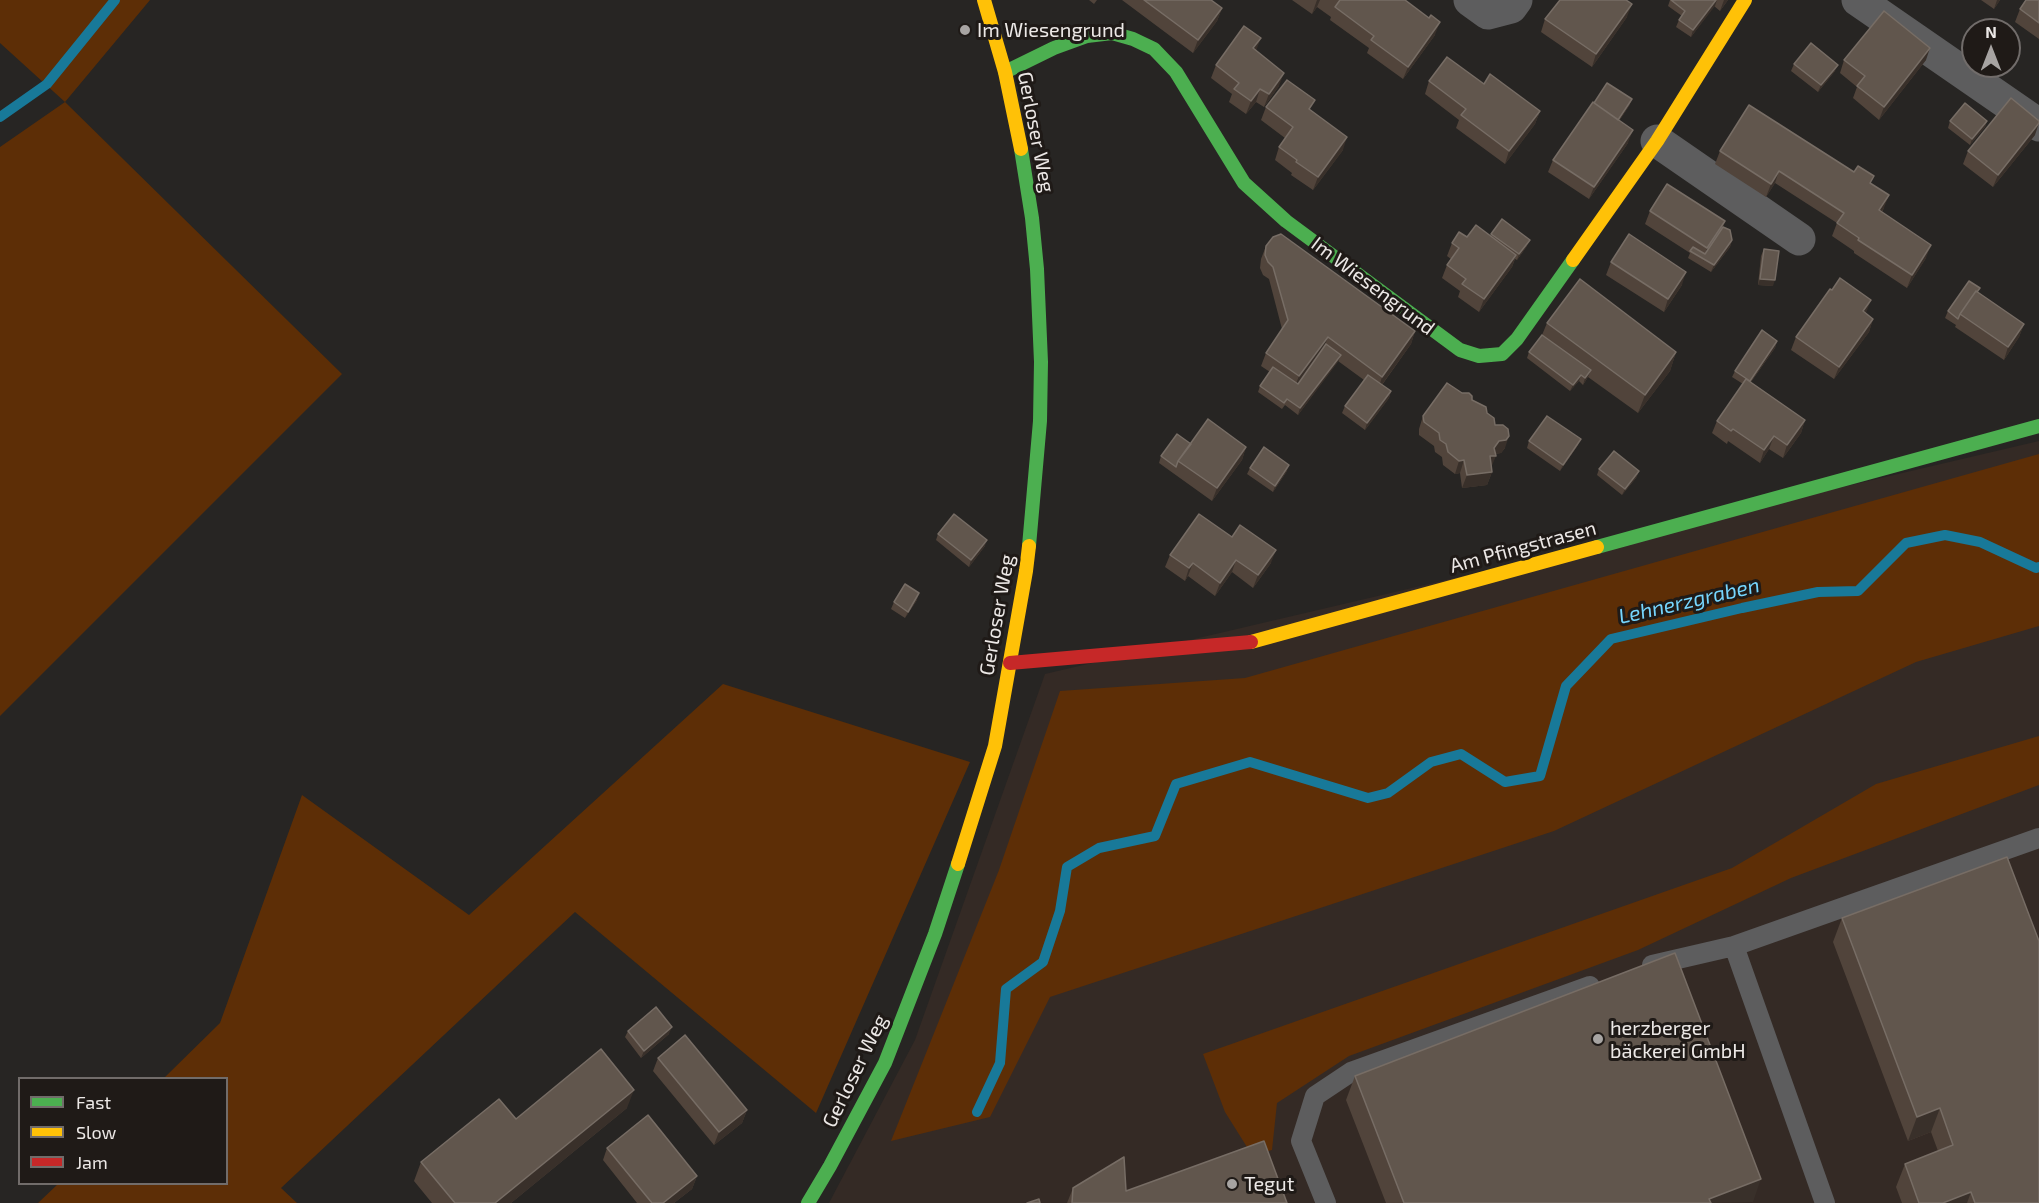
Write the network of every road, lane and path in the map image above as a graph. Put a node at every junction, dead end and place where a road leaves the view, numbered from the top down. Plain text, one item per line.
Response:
1 (984, 0) edge
2 (1470, 0) edge
3 (1516, 0) edge
4 (1745, 0) edge
5 (1858, 0) edge
6 (1005, 72) junction
7 (2039, 125) edge
8 (1657, 141) junction
9 (1799, 239) dead end
10 (2039, 426) edge
11 (1010, 663) junction
12 (2039, 838) edge
13 (1734, 946) junction
14 (1637, 970) edge
15 (1604, 981) edge
16 (808, 1203) edge
17 (1326, 1203) edge
18 (1825, 1203) edge

1 - 6 street, Gerloser Weg
2 - 3 street
4 - 8 street, Im Wiesengrund
5 - 7 street
6 - 8 street, Im Wiesengrund
6 - 11 street, Gerloser Weg
8 - 9 street
10 - 11 street, Am Pfingstrasen
11 - 16 street, Gerloser Weg
12 - 13 lane
13 - 14 lane
13 - 18 lane
15 - 17 lane

